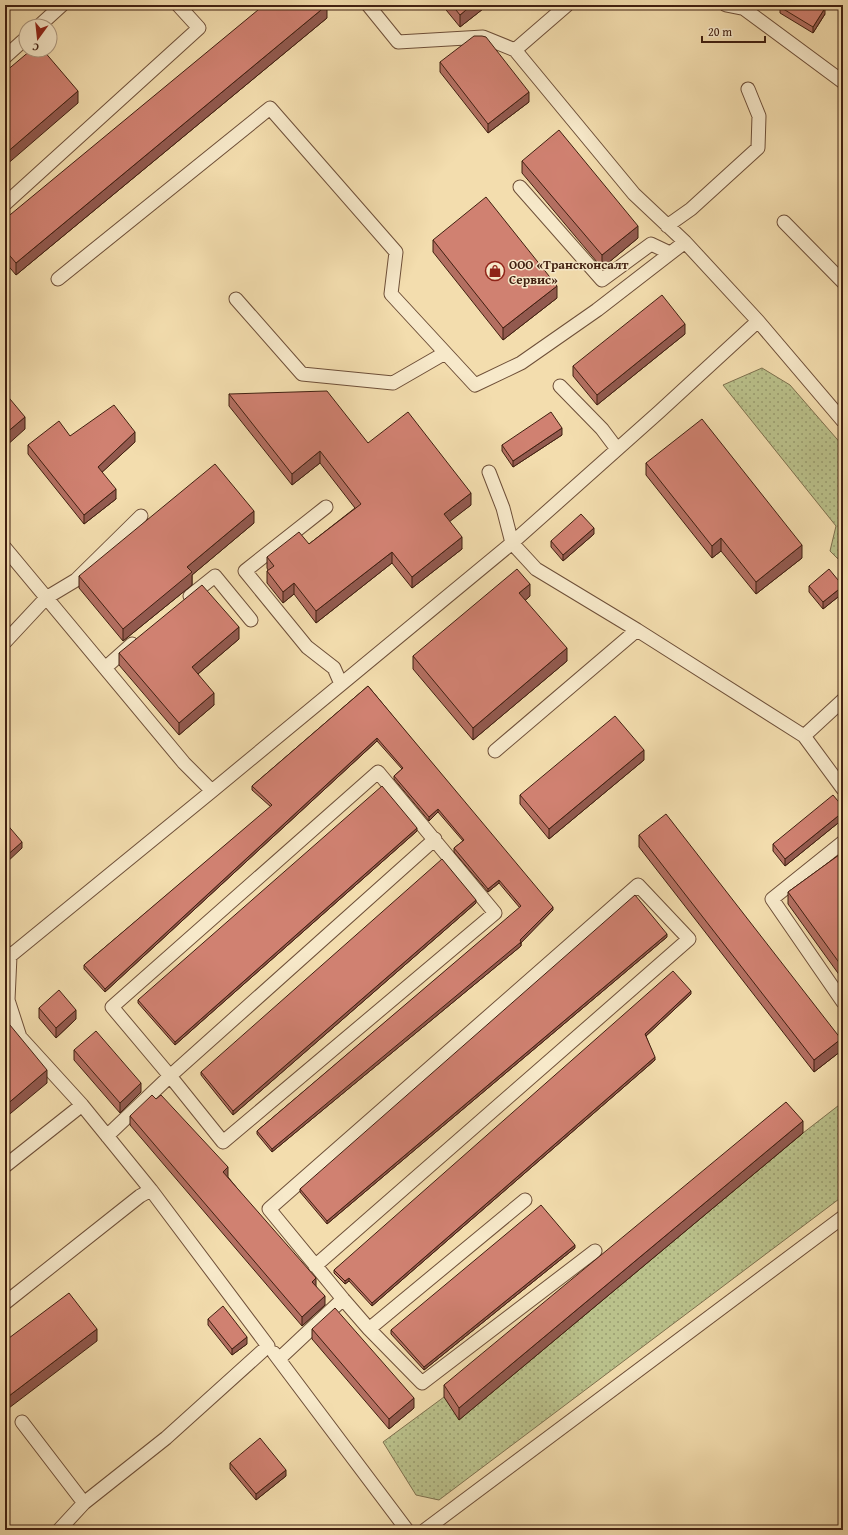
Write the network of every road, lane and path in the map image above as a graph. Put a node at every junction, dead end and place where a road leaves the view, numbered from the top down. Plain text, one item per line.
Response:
1 (62, 5) edge
2 (178, 5) edge
3 (368, 5) edge
4 (567, 5) edge
5 (726, 5) edge
6 (740, 6) edge
7 (48, 18) edge
8 (18, 45) edge
9 (515, 50) junction
10 (5, 57) edge
11 (843, 82) edge
12 (748, 90) dead end
13 (520, 187) dead end
14 (5, 204) edge
15 (784, 222) dead end
16 (667, 226) junction
17 (685, 242) junction
18 (670, 253) junction
19 (58, 279) dead end
20 (843, 282) edge
21 (236, 299) dead end
22 (758, 321) junction
23 (445, 353) junction
24 (560, 386) dead end
25 (843, 421) edge
26 (617, 449) junction
27 (489, 472) dead end
28 (326, 507) dead end
29 (141, 516) dead end
30 (512, 543) junction
31 (5, 548) edge
32 (46, 598) junction
33 (180, 605) edge
34 (251, 620) dead end
35 (637, 630) junction
36 (144, 634) edge
37 (5, 642) edge
38 (105, 668) junction
39 (341, 684) junction
40 (843, 700) edge
41 (804, 736) junction
42 (495, 751) dead end
43 (843, 789) edge
44 (212, 791) junction
45 (435, 839) junction
46 (843, 842) edge
47 (7, 953) edge
48 (843, 1002) edge
49 (170, 1076) junction
50 (82, 1104) junction
51 (107, 1136) junction
52 (6, 1163) edge
53 (151, 1190) junction
54 (525, 1200) dead end
55 (843, 1217) edge
56 (595, 1251) dead end
57 (315, 1266) junction
58 (343, 1298) junction
59 (5, 1303) edge
60 (369, 1329) junction
61 (268, 1346) junction
62 (279, 1359) junction
63 (22, 1422) dead end
64 (84, 1503) junction
65 (59, 1530) edge
66 (407, 1530) edge
67 (425, 1530) edge

1 - 7 lane
2 - 14 lane
3 - 9 lane
4 - 9 lane
5 - 6 lane
6 - 11 lane
8 - 10 lane
9 - 16 lane
12 - 16 lane
13 - 18 lane
15 - 20 lane
16 - 17 lane
17 - 18 lane
17 - 22 lane
18 - 23 lane
19 - 23 lane
21 - 23 lane
22 - 25 lane
22 - 26 lane
24 - 26 lane
26 - 30 lane
27 - 30 lane
28 - 39 lane
29 - 32 lane
30 - 35 lane
30 - 39 lane
31 - 32 lane
32 - 37 lane
32 - 38 lane
33 - 34 lane
35 - 41 lane
35 - 42 lane
36 - 38 lane
38 - 44 lane
39 - 44 lane
40 - 41 lane
41 - 43 lane
44 - 47 lane
45 - 49 lane
45 - 49 lane
45 - 49 lane
46 - 48 lane
47 - 50 lane
49 - 51 lane
50 - 51 lane
50 - 52 lane
51 - 53 lane
53 - 59 lane
53 - 61 lane
54 - 60 lane
55 - 67 lane
56 - 60 lane
57 - 57 lane
57 - 58 lane
58 - 60 lane
58 - 62 lane
61 - 62 lane
61 - 64 lane
62 - 66 lane
63 - 64 lane
64 - 65 lane

